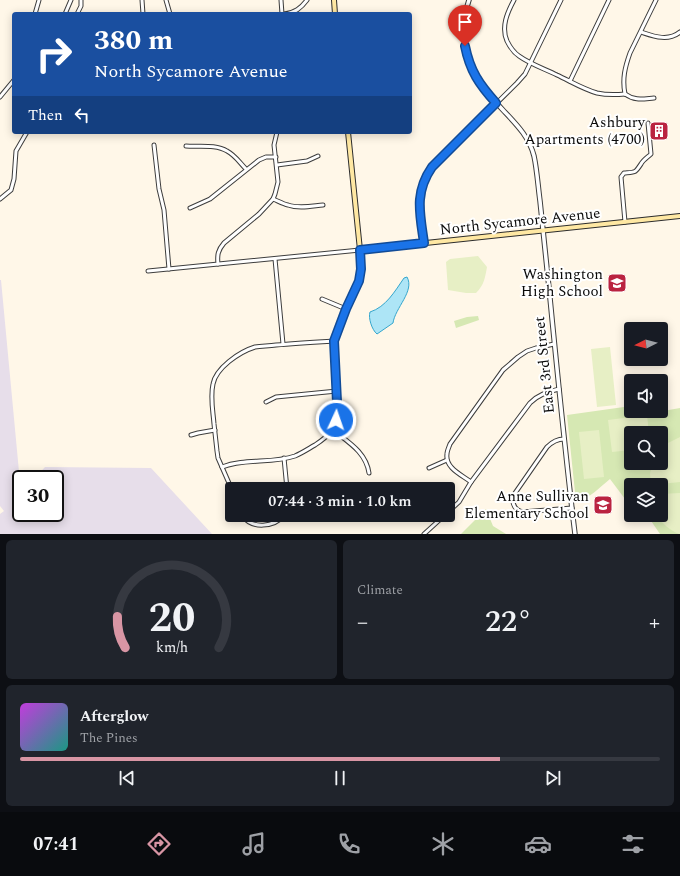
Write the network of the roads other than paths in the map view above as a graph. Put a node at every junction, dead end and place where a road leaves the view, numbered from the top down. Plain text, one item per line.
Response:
1 (39, 0) edge
2 (71, 0) edge
3 (81, 0) edge
4 (142, 0) edge
5 (166, 0) edge
6 (280, 0) edge
7 (307, 0) edge
8 (334, 0) edge
9 (469, 0) edge
10 (514, 0) edge
11 (561, 0) edge
12 (609, 0) edge
13 (656, 0) edge
14 (35, 12) edge
15 (66, 12) edge
16 (78, 12) edge
17 (143, 12) edge
18 (169, 12) edge
19 (283, 12) edge
20 (292, 12) edge
21 (335, 12) edge
22 (641, 32) junction
23 (680, 32) edge
24 (531, 63) junction
25 (570, 81) junction
26 (12, 82) edge
27 (625, 94) junction
28 (0, 97) edge
29 (654, 98) dead end
30 (496, 103) junction
31 (648, 123) dead end
32 (26, 134) edge
33 (277, 134) edge
34 (348, 134) edge
35 (154, 145) dead end
36 (186, 146) dead end
37 (318, 156) dead end
38 (276, 157) junction
39 (276, 165) junction
40 (246, 169) junction
41 (273, 198) junction
42 (0, 199) edge
43 (323, 204) dead end
44 (190, 208) dead end
45 (680, 216) edge
46 (625, 222) junction
47 (543, 230) junction
48 (424, 243) junction
49 (360, 250) junction
50 (275, 259) junction
51 (218, 264) junction
52 (169, 269) junction
53 (148, 271) dead end
54 (322, 299) dead end
55 (346, 309) junction
56 (334, 341) junction
57 (284, 344) junction
58 (554, 344) junction
59 (559, 389) junction
60 (337, 391) junction
61 (266, 402) dead end
62 (215, 430) junction
63 (333, 430) junction
64 (191, 435) dead end
65 (564, 439) junction
66 (284, 458) junction
67 (447, 460) junction
68 (222, 467) junction
69 (429, 468) dead end
70 (369, 473) dead end
71 (229, 482) edge
72 (286, 482) edge
73 (471, 482) junction
74 (455, 506) edge
75 (572, 508) junction
76 (250, 522) edge
77 (277, 522) edge
78 (437, 522) edge
79 (424, 534) edge
80 (575, 534) edge

1 - 14 street
2 - 15 street
3 - 16 street
4 - 17 street
5 - 18 street
6 - 19 street
7 - 20 street
8 - 21 main road
9 - 30 street, East 3rd Street
10 - 24 street
11 - 24 street
12 - 25 street
13 - 22 street
22 - 23 street
22 - 27 street
24 - 25 street
24 - 30 street
25 - 27 street
26 - 28 street
27 - 29 street
30 - 47 street, East 3rd Street
30 - 48 street
31 - 46 street
32 - 42 street
33 - 38 street
34 - 49 main road
35 - 52 street
36 - 40 street
37 - 39 street
38 - 39 street
38 - 40 street
39 - 41 street
40 - 44 street
41 - 43 street
41 - 51 street
45 - 46 main road, North Sycamore Avenue
46 - 47 main road, North Sycamore Avenue
47 - 48 main road, North Sycamore Avenue
47 - 58 street, East 3rd Street
48 - 49 main road, North Sycamore Avenue
49 - 50 street, North Sycamore Avenue
49 - 55 street
50 - 51 street, North Sycamore Avenue
50 - 57 street
51 - 52 street, North Sycamore Avenue
52 - 53 street, North Sycamore Avenue
54 - 55 street
55 - 56 street
56 - 57 street
56 - 60 street
57 - 62 street
58 - 59 street, East 3rd Street
58 - 67 street
59 - 65 street, East 3rd Street
59 - 73 street
60 - 61 street
60 - 63 street
62 - 64 street
62 - 68 street
63 - 66 street
63 - 70 street
65 - 75 street, East 3rd Street
65 - 75 street
66 - 68 street
66 - 72 street
67 - 69 street
67 - 73 street
68 - 71 street
73 - 74 street
75 - 80 street, East 3rd Street
76 - 77 street
78 - 79 street

